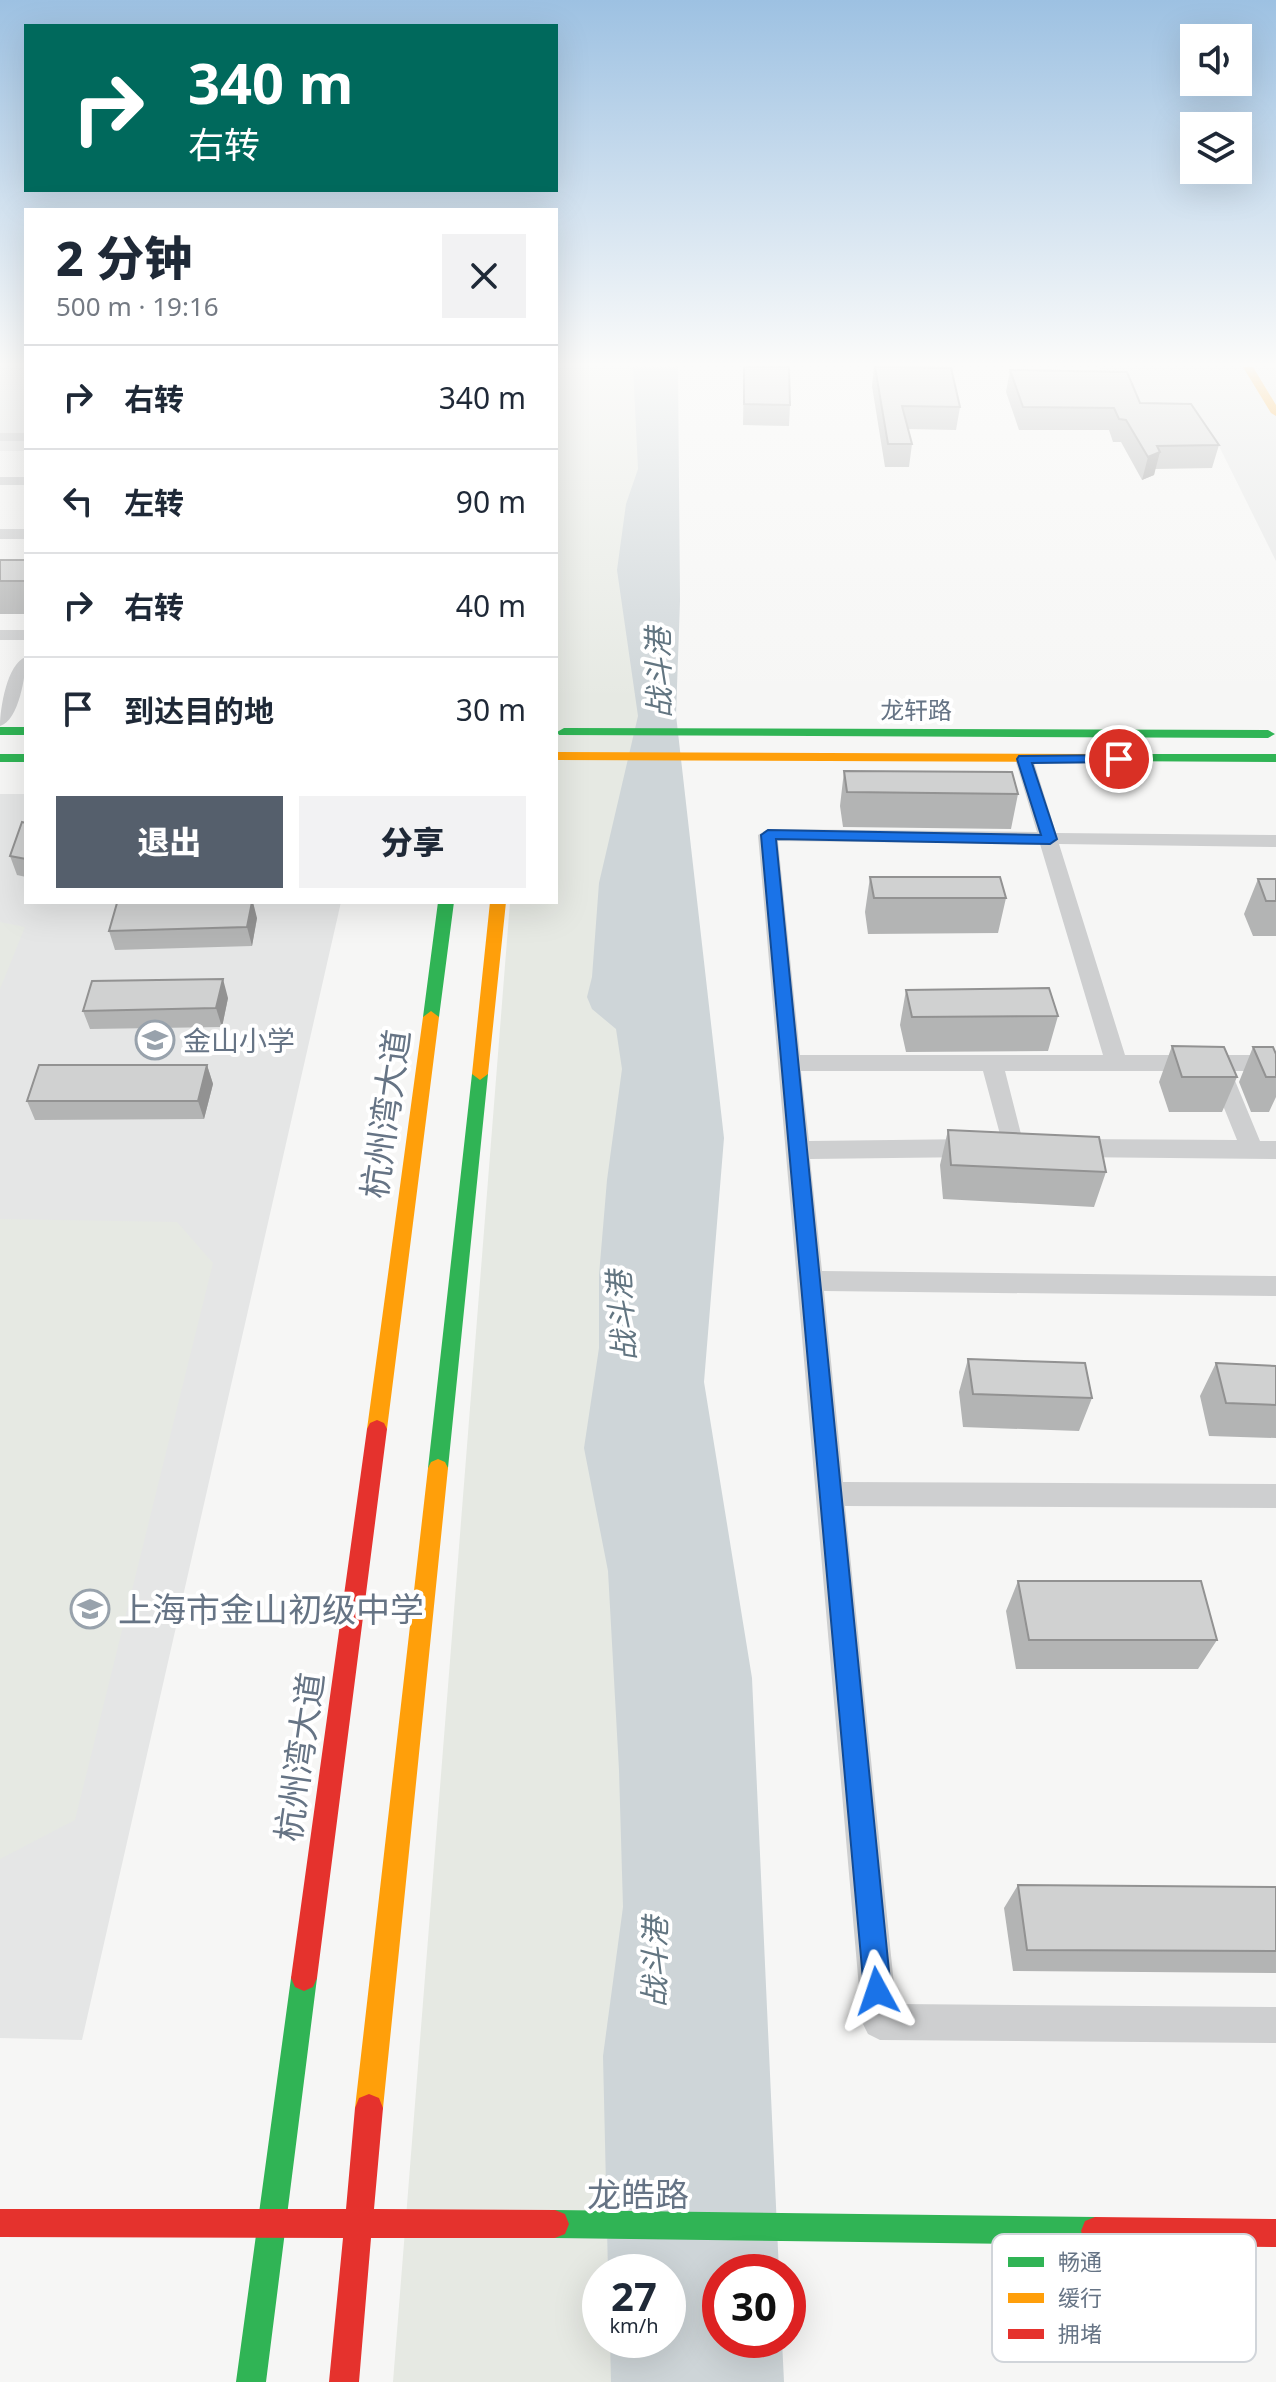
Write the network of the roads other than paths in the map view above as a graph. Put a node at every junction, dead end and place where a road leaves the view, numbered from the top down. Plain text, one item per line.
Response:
1 (0, 481) edge
2 (24, 481) edge
3 (0, 534) edge
4 (24, 534) edge
5 (0, 635) edge
6 (24, 635) edge
7 (24, 667) edge
8 (13, 693) edge
9 (0, 721) edge
10 (0, 731) edge
11 (24, 731) edge
12 (558, 733) edge
13 (1276, 734) edge
14 (558, 756) edge
15 (0, 758) edge
16 (24, 758) edge
17 (1276, 758) edge
18 (1024, 759) junction
19 (1050, 839) junction
20 (1276, 841) edge
21 (446, 904) edge
22 (498, 904) edge
23 (790, 1063) junction
24 (992, 1063) junction
25 (1116, 1063) junction
26 (1217, 1063) junction
27 (1276, 1063) edge
28 (1013, 1147) junction
29 (1252, 1149) junction
30 (798, 1150) junction
31 (1276, 1150) edge
32 (810, 1281) junction
33 (1276, 1286) edge
34 (830, 1494) junction
35 (1276, 1496) edge
36 (1276, 2025) edge
37 (270, 2221) junction
38 (357, 2221) junction
39 (0, 2223) edge
40 (1276, 2233) edge
41 (251, 2382) edge
42 (344, 2382) edge

1 - 2 street
3 - 4 street
5 - 6 street
7 - 8 street
8 - 9 street
10 - 11 street
12 - 13 street, 龙轩路
14 - 18 street
15 - 16 street
17 - 18 street
18 - 19 street
19 - 20 street
19 - 23 street
19 - 25 street
21 - 37 street, 杭州湾大道
22 - 38 street
23 - 24 street
23 - 30 street
24 - 25 street
24 - 28 street
25 - 26 street
26 - 27 street
26 - 29 street
28 - 29 street
28 - 30 street
29 - 31 street
30 - 32 street
32 - 33 street
32 - 34 street
34 - 35 street
34 - 36 street
37 - 38 street, 龙皓路
37 - 39 street, 龙皓路
37 - 41 street, 杭州湾大道
38 - 40 street, 龙皓路
38 - 42 street

